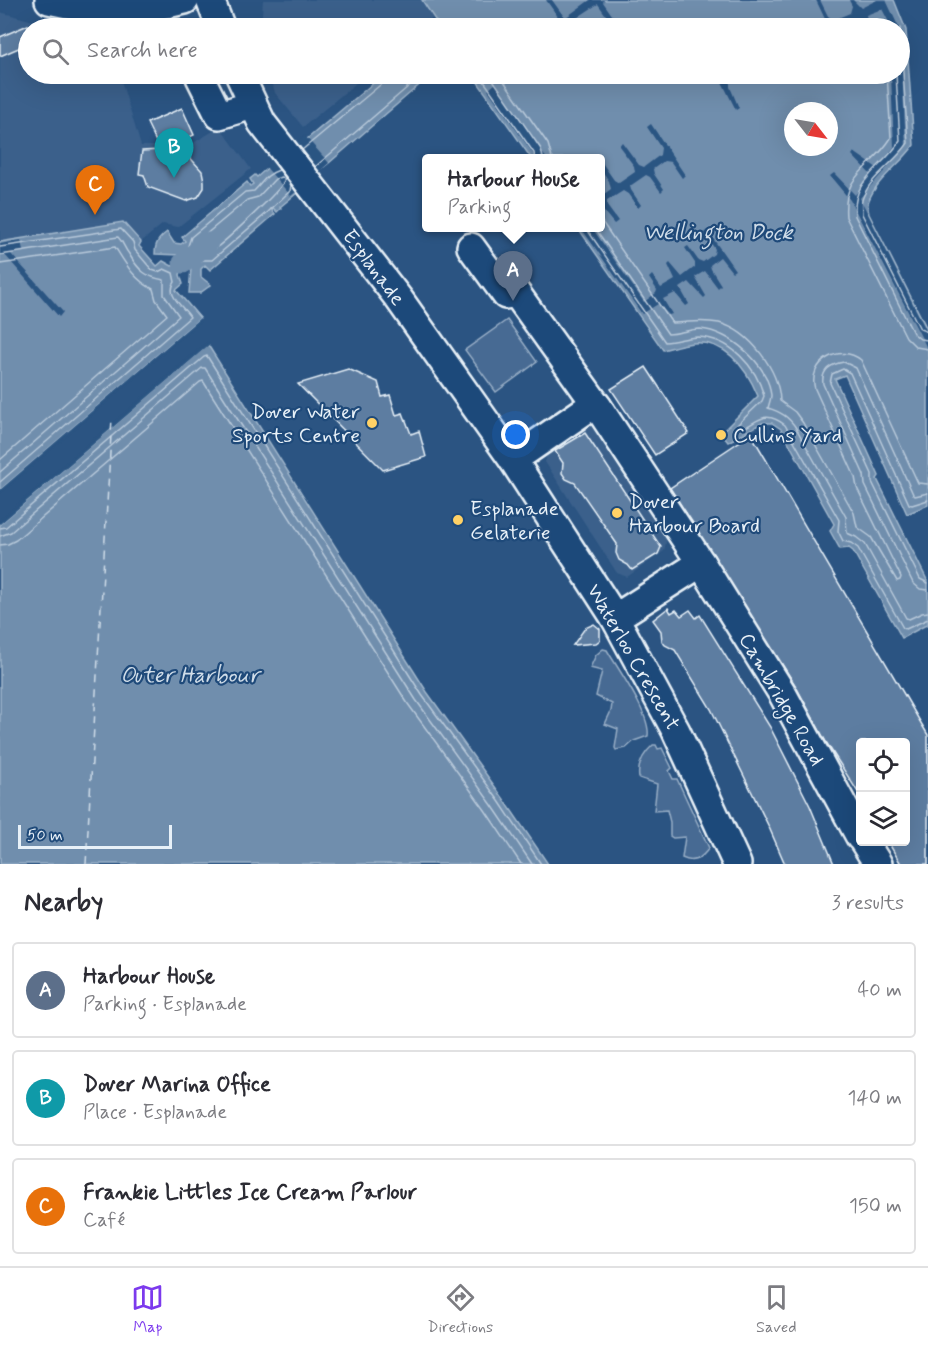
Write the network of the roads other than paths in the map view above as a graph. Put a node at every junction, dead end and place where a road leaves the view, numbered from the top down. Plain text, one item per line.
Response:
1 (49, 0) edge
2 (185, 0) edge
3 (210, 0) edge
4 (217, 18) edge
5 (204, 84) edge
6 (244, 84) edge
7 (258, 114) junction
8 (471, 247) dead end
9 (598, 407) junction
10 (513, 460) junction
11 (701, 563) junction
12 (615, 618) junction
13 (856, 828) edge
14 (867, 846) edge
15 (737, 864) edge
16 (878, 864) edge

1 - 2 street
3 - 4 street
5 - 7 street
6 - 7 street, Esplanade
7 - 10 street, Esplanade
8 - 9 street, Cambridge Road
9 - 10 street
9 - 11 street, Cambridge Road
10 - 12 street, Waterloo Crescent
11 - 12 street
11 - 13 street, Cambridge Road
12 - 15 street, Waterloo Crescent
14 - 16 street

